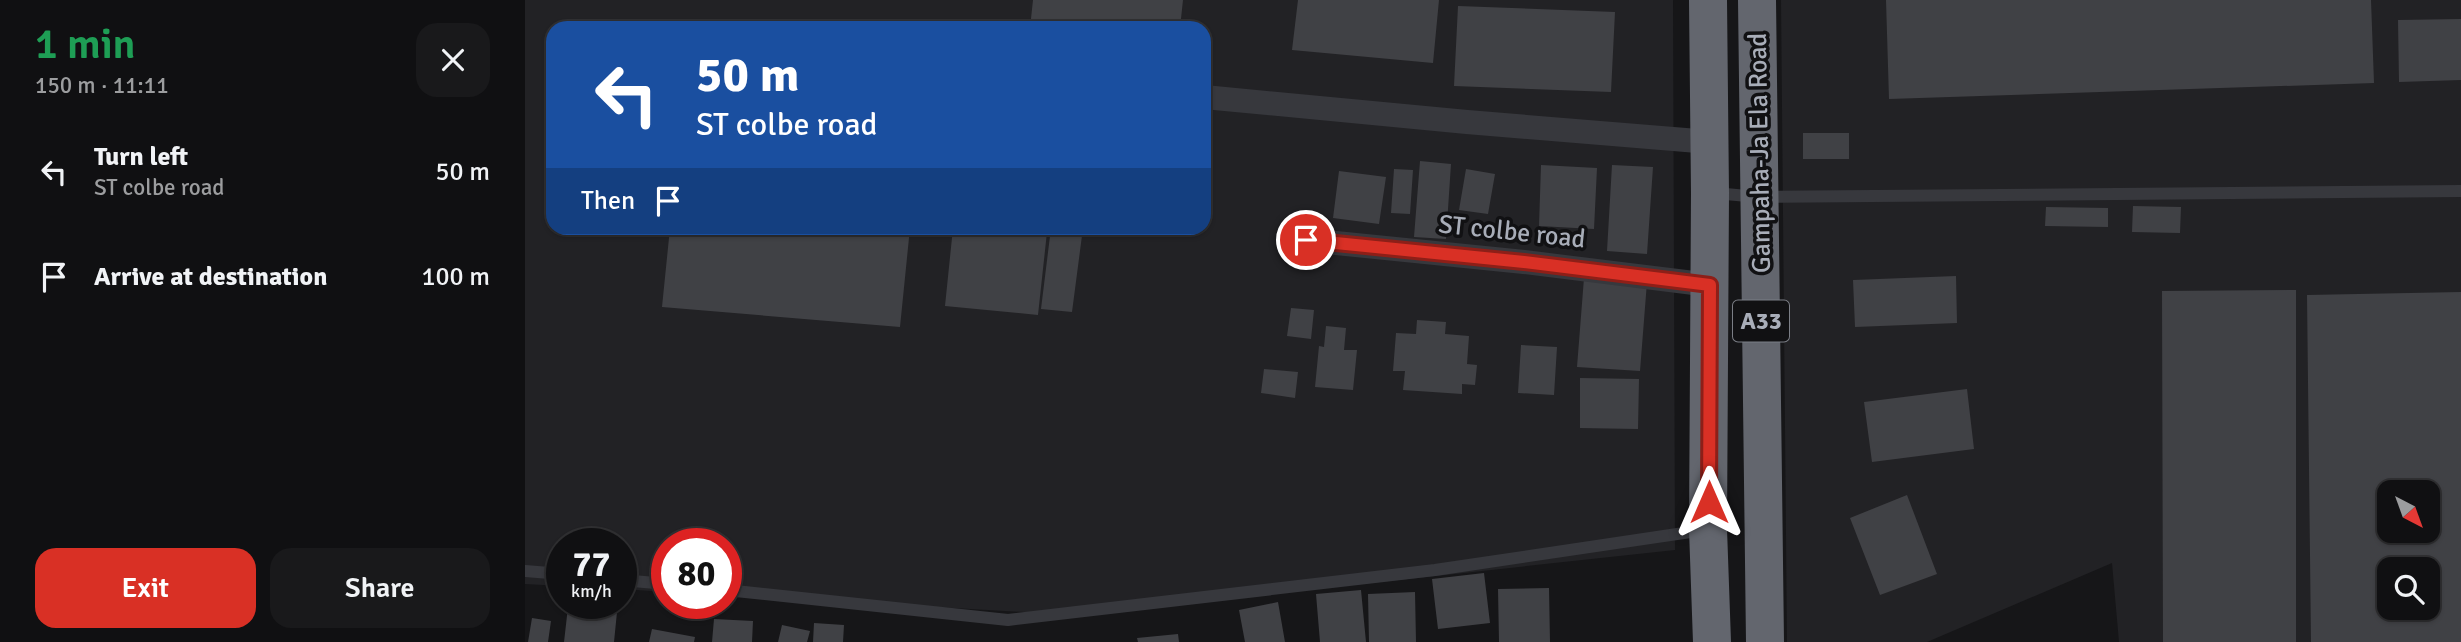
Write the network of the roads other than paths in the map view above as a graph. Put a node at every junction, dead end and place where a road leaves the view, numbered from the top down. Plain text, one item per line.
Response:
1 (1709, 0) edge
2 (1757, 0) edge
3 (1211, 98) edge
4 (1710, 142) junction
5 (2461, 191) edge
6 (1710, 193) junction
7 (1759, 197) junction
8 (1306, 240) dead end
9 (1710, 285) junction
10 (1708, 529) junction
11 (525, 571) edge
12 (546, 573) edge
13 (742, 592) edge
14 (1712, 642) edge
15 (1765, 642) edge

1 - 4 highway, Gampaha-Ja Ela Road / A33
2 - 7 highway, Gampaha-Ja Ela Road / A33
3 - 4 street
4 - 6 highway, Gampaha-Ja Ela Road / A33
5 - 7 lane
6 - 7 lane
6 - 9 highway, Gampaha-Ja Ela Road / A33
7 - 15 highway, Gampaha-Ja Ela Road / A33
8 - 9 street, ST colbe road
9 - 10 highway, Gampaha-Ja Ela Road / A33
10 - 13 lane
10 - 14 highway, Gampaha-Ja Ela Road / A33
11 - 12 lane

